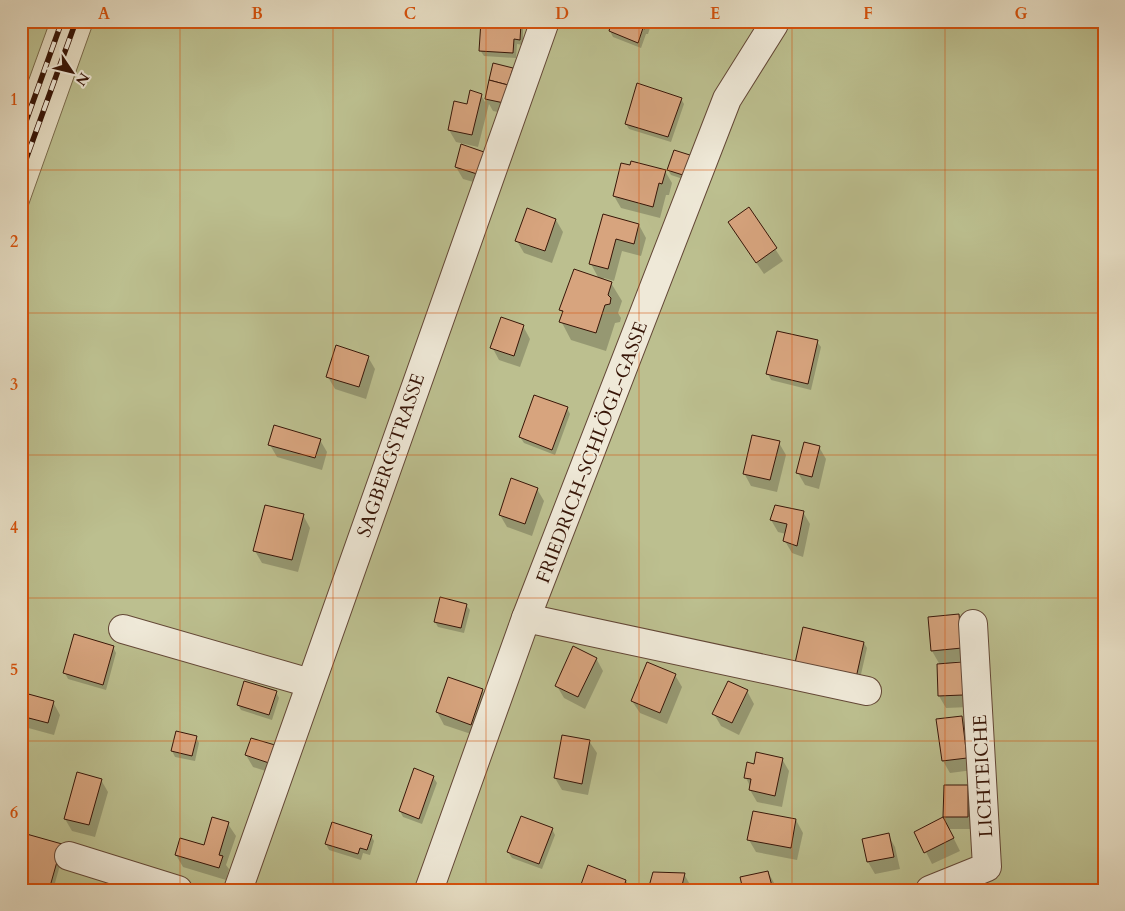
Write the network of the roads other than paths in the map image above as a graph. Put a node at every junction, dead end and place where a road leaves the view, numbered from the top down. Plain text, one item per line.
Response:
1 (545, 21) edge
2 (774, 24) dead end
3 (526, 618) junction
4 (973, 624) dead end
5 (122, 629) dead end
6 (310, 683) junction
7 (867, 691) dead end
8 (69, 856) dead end
9 (178, 890) edge
10 (238, 890) edge
11 (429, 890) edge
12 (930, 890) edge

1 - 6 street, SAGBERGSTRASSE
2 - 3 street, FRIEDRICH-SCHLÖGL-GASSE
3 - 7 street
3 - 11 street, FRIEDRICH-SCHLÖGL-GASSE
4 - 12 street, LICHTEICHE
5 - 6 street
6 - 10 street, SAGBERGSTRASSE
8 - 9 street

